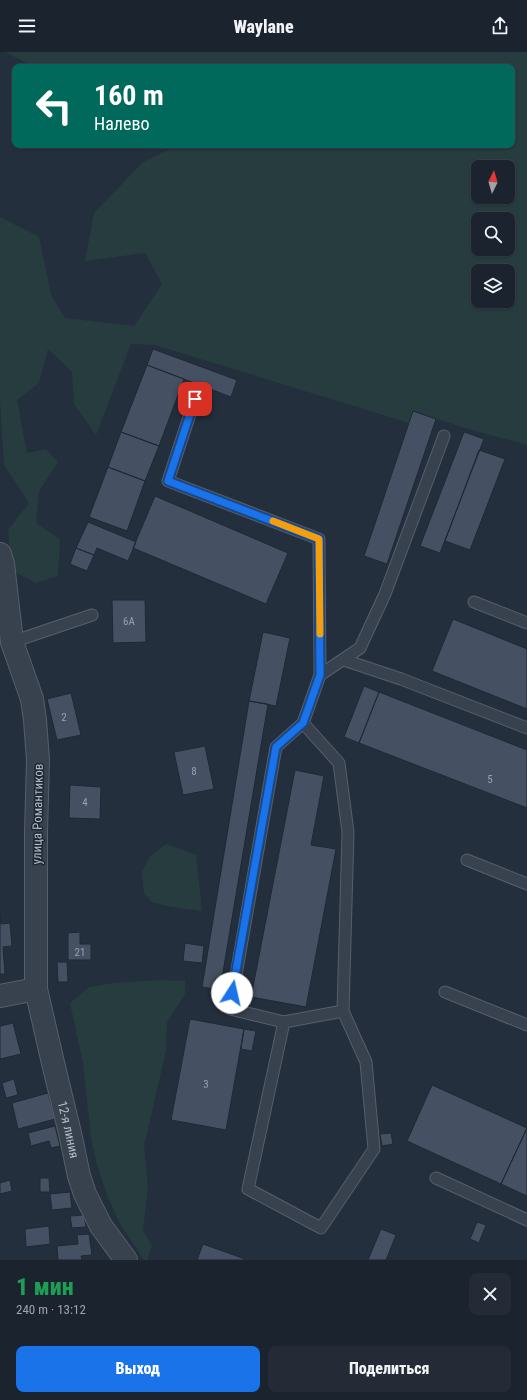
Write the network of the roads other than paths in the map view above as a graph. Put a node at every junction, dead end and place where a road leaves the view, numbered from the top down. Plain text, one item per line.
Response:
1 (195, 399) dead end
2 (444, 436) dead end
3 (0, 554) edge
4 (474, 602) dead end
5 (92, 615) dead end
6 (527, 624) edge
7 (6, 643) edge
8 (344, 660) junction
9 (320, 675) junction
10 (303, 723) junction
11 (527, 728) edge
12 (467, 860) dead end
13 (527, 884) edge
14 (36, 989) junction
15 (445, 992) dead end
16 (0, 996) edge
17 (343, 1011) junction
18 (284, 1022) junction
19 (527, 1025) edge
20 (436, 1178) dead end
21 (527, 1220) edge
22 (126, 1260) edge

1 - 9 lane
2 - 8 lane
3 - 7 street
4 - 6 lane
5 - 7 lane
7 - 14 street, улица Романтиков
8 - 9 lane
8 - 11 lane
9 - 10 lane
10 - 17 lane
10 - 18 lane
12 - 13 lane
14 - 16 street
14 - 22 street, 12-я линия
15 - 19 lane
17 - 18 lane
17 - 18 lane
20 - 21 lane

